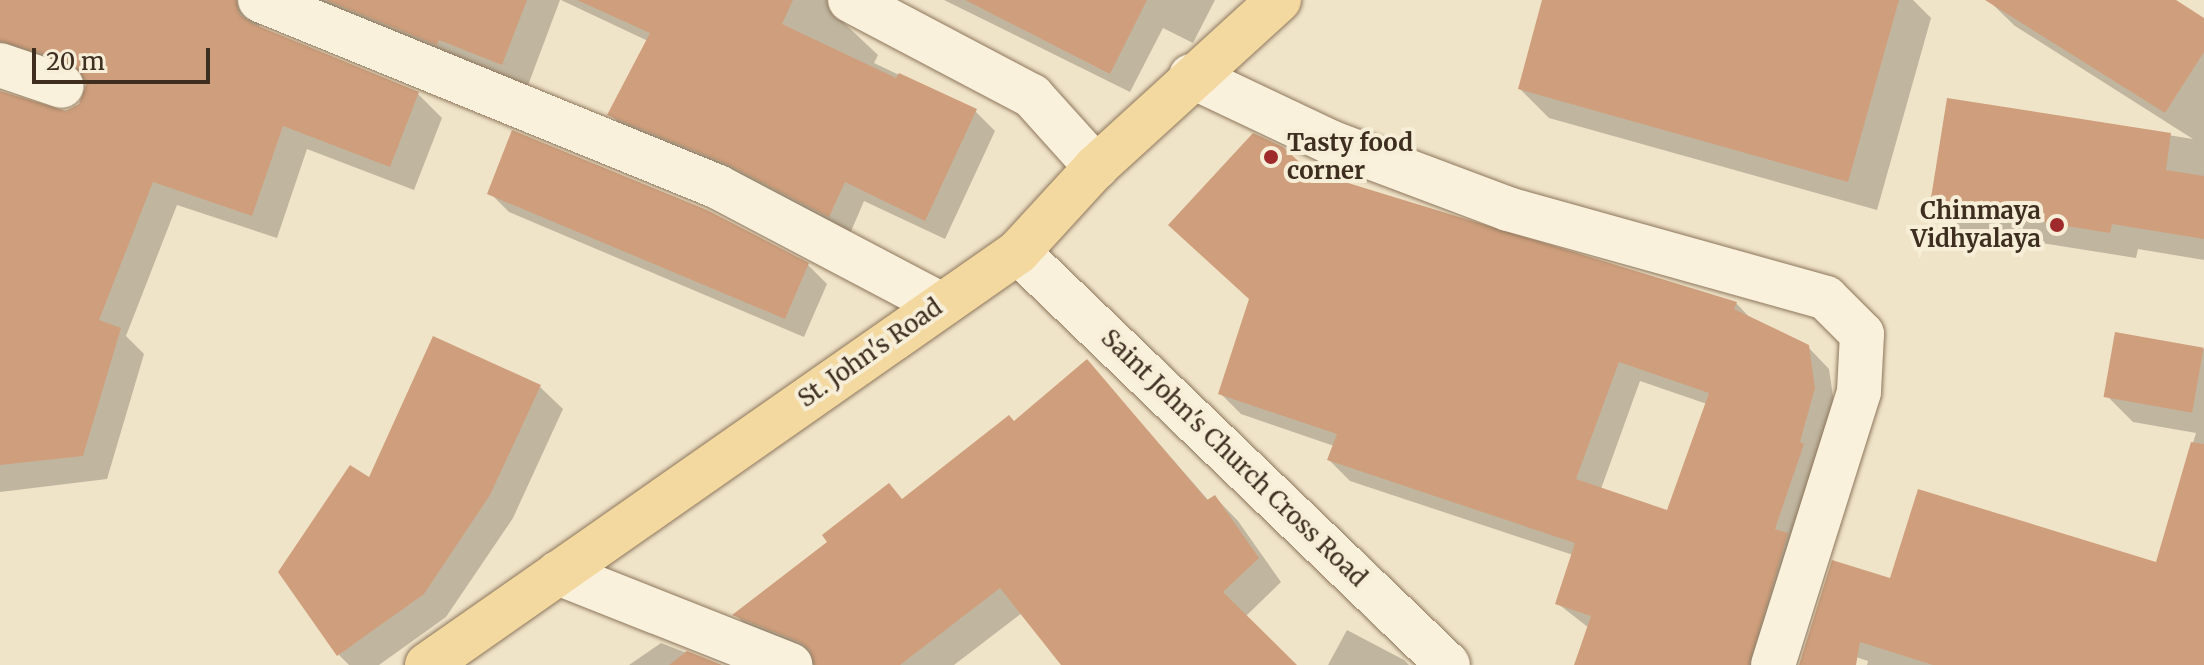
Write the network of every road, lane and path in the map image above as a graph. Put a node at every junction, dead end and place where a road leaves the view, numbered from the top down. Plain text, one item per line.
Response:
1 (260, 0) edge
2 (850, 0) edge
3 (1279, 0) edge
4 (0, 65) edge
5 (1191, 76) junction
6 (62, 86) dead end
7 (1096, 167) junction
8 (1018, 252) junction
9 (940, 304) junction
10 (558, 573) junction
11 (427, 665) edge
12 (790, 665) edge
13 (1448, 665) edge
14 (1773, 665) edge

1 - 9 street
2 - 7 street
3 - 5 main road, St. John's Road
4 - 6 street
5 - 7 main road, St. John's Road
5 - 14 street
7 - 8 main road, St. John's Road
8 - 9 main road, St. John's Road
8 - 13 street, Saint John's Church Cross Road
9 - 10 main road, St. John's Road
10 - 11 main road, St. John's Road
10 - 12 street

